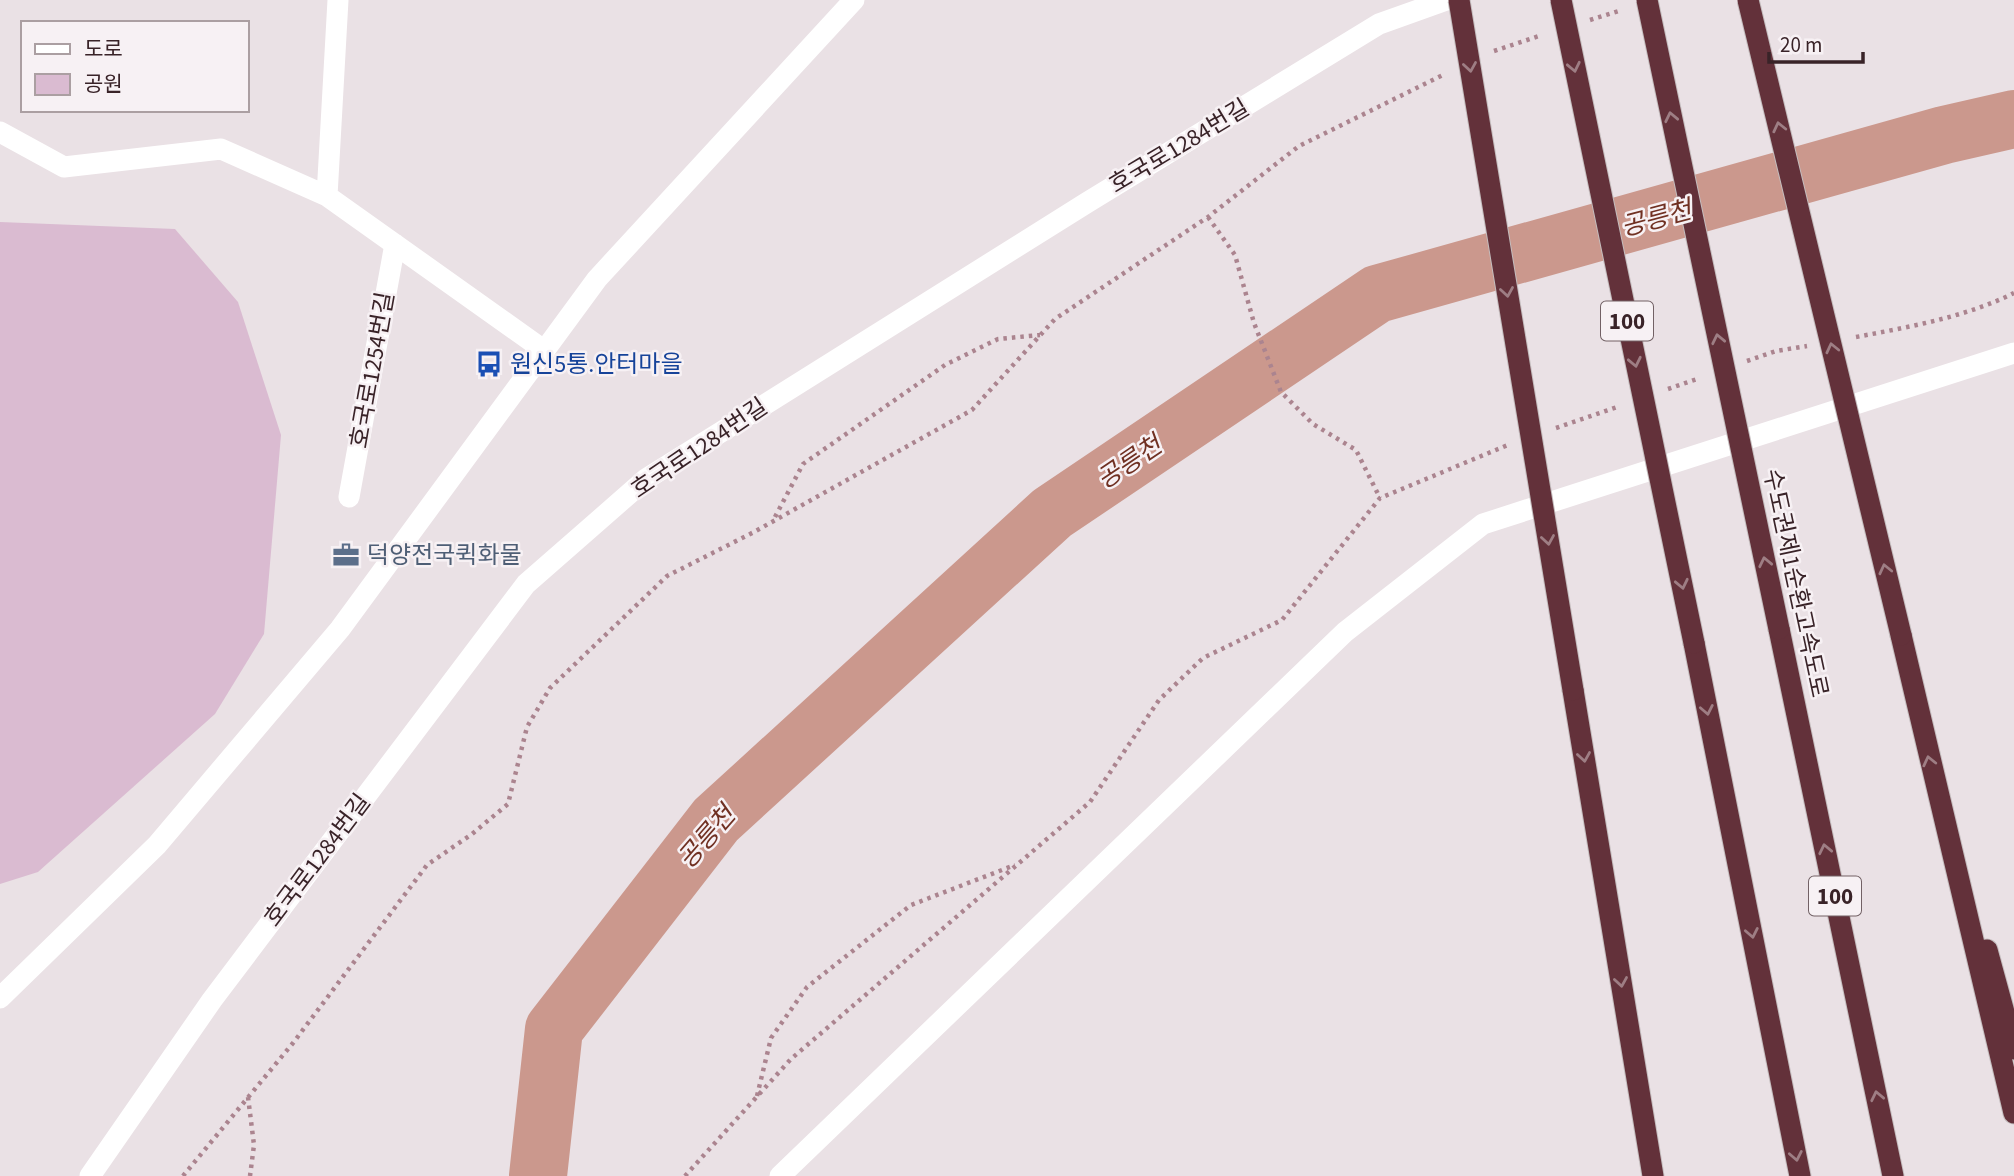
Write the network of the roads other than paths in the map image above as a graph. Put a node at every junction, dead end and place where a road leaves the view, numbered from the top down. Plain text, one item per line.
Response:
1 (338, 0) edge
2 (854, 0) edge
3 (1446, 0) edge
4 (1459, 0) edge
5 (1560, 0) edge
6 (1748, 0) edge
7 (1637, 4) edge
8 (0, 132) edge
9 (327, 196) junction
10 (396, 244) junction
11 (545, 351) junction
12 (2014, 353) edge
13 (349, 497) dead end
14 (1940, 809) junction
15 (0, 999) edge
16 (2014, 1049) edge
17 (2014, 1113) edge
18 (1892, 1169) edge
19 (90, 1176) edge
20 (780, 1176) edge
21 (1653, 1176) edge
22 (1800, 1176) edge

1 - 9 street
2 - 11 street
3 - 19 street, 호국로1284번길
4 -> 21 highway, bridge
5 -> 22 highway, 100, bridge
14 -> 6 highway, bridge
18 -> 7 highway, 수도권제1순환고속도로 / 100, bridge
8 - 9 street
9 - 10 street
10 - 11 street
10 - 13 street, 호국로1254번길
11 - 15 street
12 - 20 street
14 - 16 highway
14 - 17 highway

